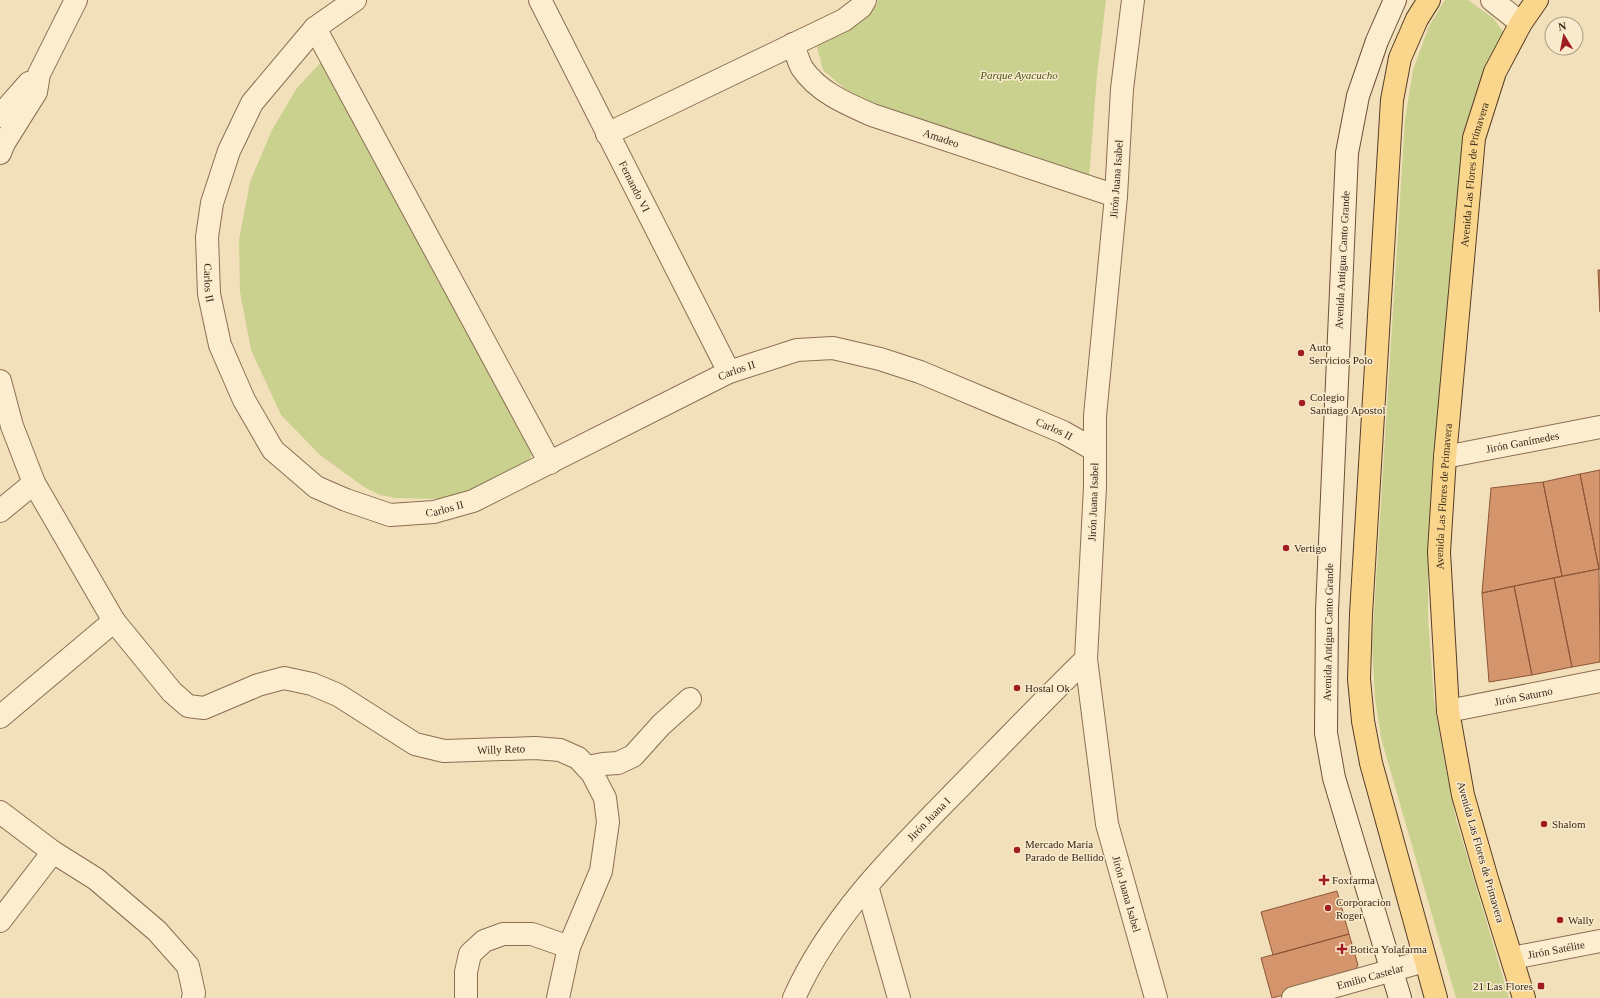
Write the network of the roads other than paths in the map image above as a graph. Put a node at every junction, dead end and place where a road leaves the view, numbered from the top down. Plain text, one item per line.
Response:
1 (76, 0) edge
2 (355, 0) edge
3 (540, 0) edge
4 (865, 0) edge
5 (1134, 0) edge
6 (1395, 0) edge
7 (1429, 0) edge
8 (1492, 0) edge
9 (1537, 0) edge
10 (1521, 23) junction
11 (315, 28) junction
12 (793, 44) junction
13 (39, 74) junction
14 (0, 116) edge
15 (607, 134) junction
16 (0, 153) edge
17 (1116, 196) junction
18 (729, 372) junction
19 (0, 381) edge
20 (1600, 427) edge
21 (1095, 450) junction
22 (1445, 457) junction
23 (550, 463) junction
24 (34, 483) junction
25 (0, 511) edge
26 (114, 622) junction
27 (1086, 659) junction
28 (1600, 681) edge
29 (690, 699) dead end
30 (1448, 711) junction
31 (0, 717) edge
32 (587, 767) junction
33 (0, 812) edge
34 (53, 852) junction
35 (868, 886) junction
36 (0, 921) edge
37 (1600, 941) edge
38 (569, 947) junction
39 (1512, 958) junction
40 (1425, 961) junction
41 (1392, 970) junction
42 (193, 998) edge
43 (466, 998) edge
44 (558, 998) edge
45 (794, 998) edge
46 (899, 998) edge
47 (1156, 998) edge
48 (1293, 998) edge
49 (1400, 998) edge
50 (1436, 998) edge
51 (1524, 998) edge

1 - 13 street
2 - 11 street, Carlos II
3 - 15 street, Fernando VI
4 - 12 street
5 - 17 street, Jirón Juana Isabel
6 - 41 street, Avenida Antigua Canto Grande
7 - 40 main road
8 - 10 street
9 - 10 main road, Avenida Las Flores de Primavera
10 - 22 main road, Avenida Las Flores de Primavera
11 - 23 street
11 - 23 street, Carlos II
12 - 15 street
12 - 17 street, Amadeo
13 - 14 street
13 - 16 street
15 - 18 street, Fernando VI
17 - 21 street, Jirón Juana Isabel
18 - 21 street, Carlos II
18 - 23 street, Carlos II
19 - 24 street
20 - 22 street, Jirón Ganímedes
21 - 27 street, Jirón Juana Isabel
22 - 30 main road, Avenida Las Flores de Primavera
24 - 25 street
24 - 26 street
26 - 31 street
26 - 32 street, Willy Reto
27 - 35 street, Jirón Juana I
27 - 47 street, Jirón Juana Isabel
28 - 30 street, Jirón Saturno
29 - 32 street
30 - 39 main road, Avenida Las Flores de Primavera
32 - 38 street, Willy Reto
33 - 34 street
34 - 36 street
34 - 42 street
35 - 45 street, Jirón Juana I
35 - 46 street
37 - 39 street, Jirón Satélite
38 - 43 street
38 - 44 street, Willy Reto
39 - 51 main road, Avenida Las Flores de Primavera
40 - 41 street, Emilio Castelar
40 - 50 main road
41 - 48 street, Emilio Castelar
41 - 49 street, Avenida Antigua Canto Grande

